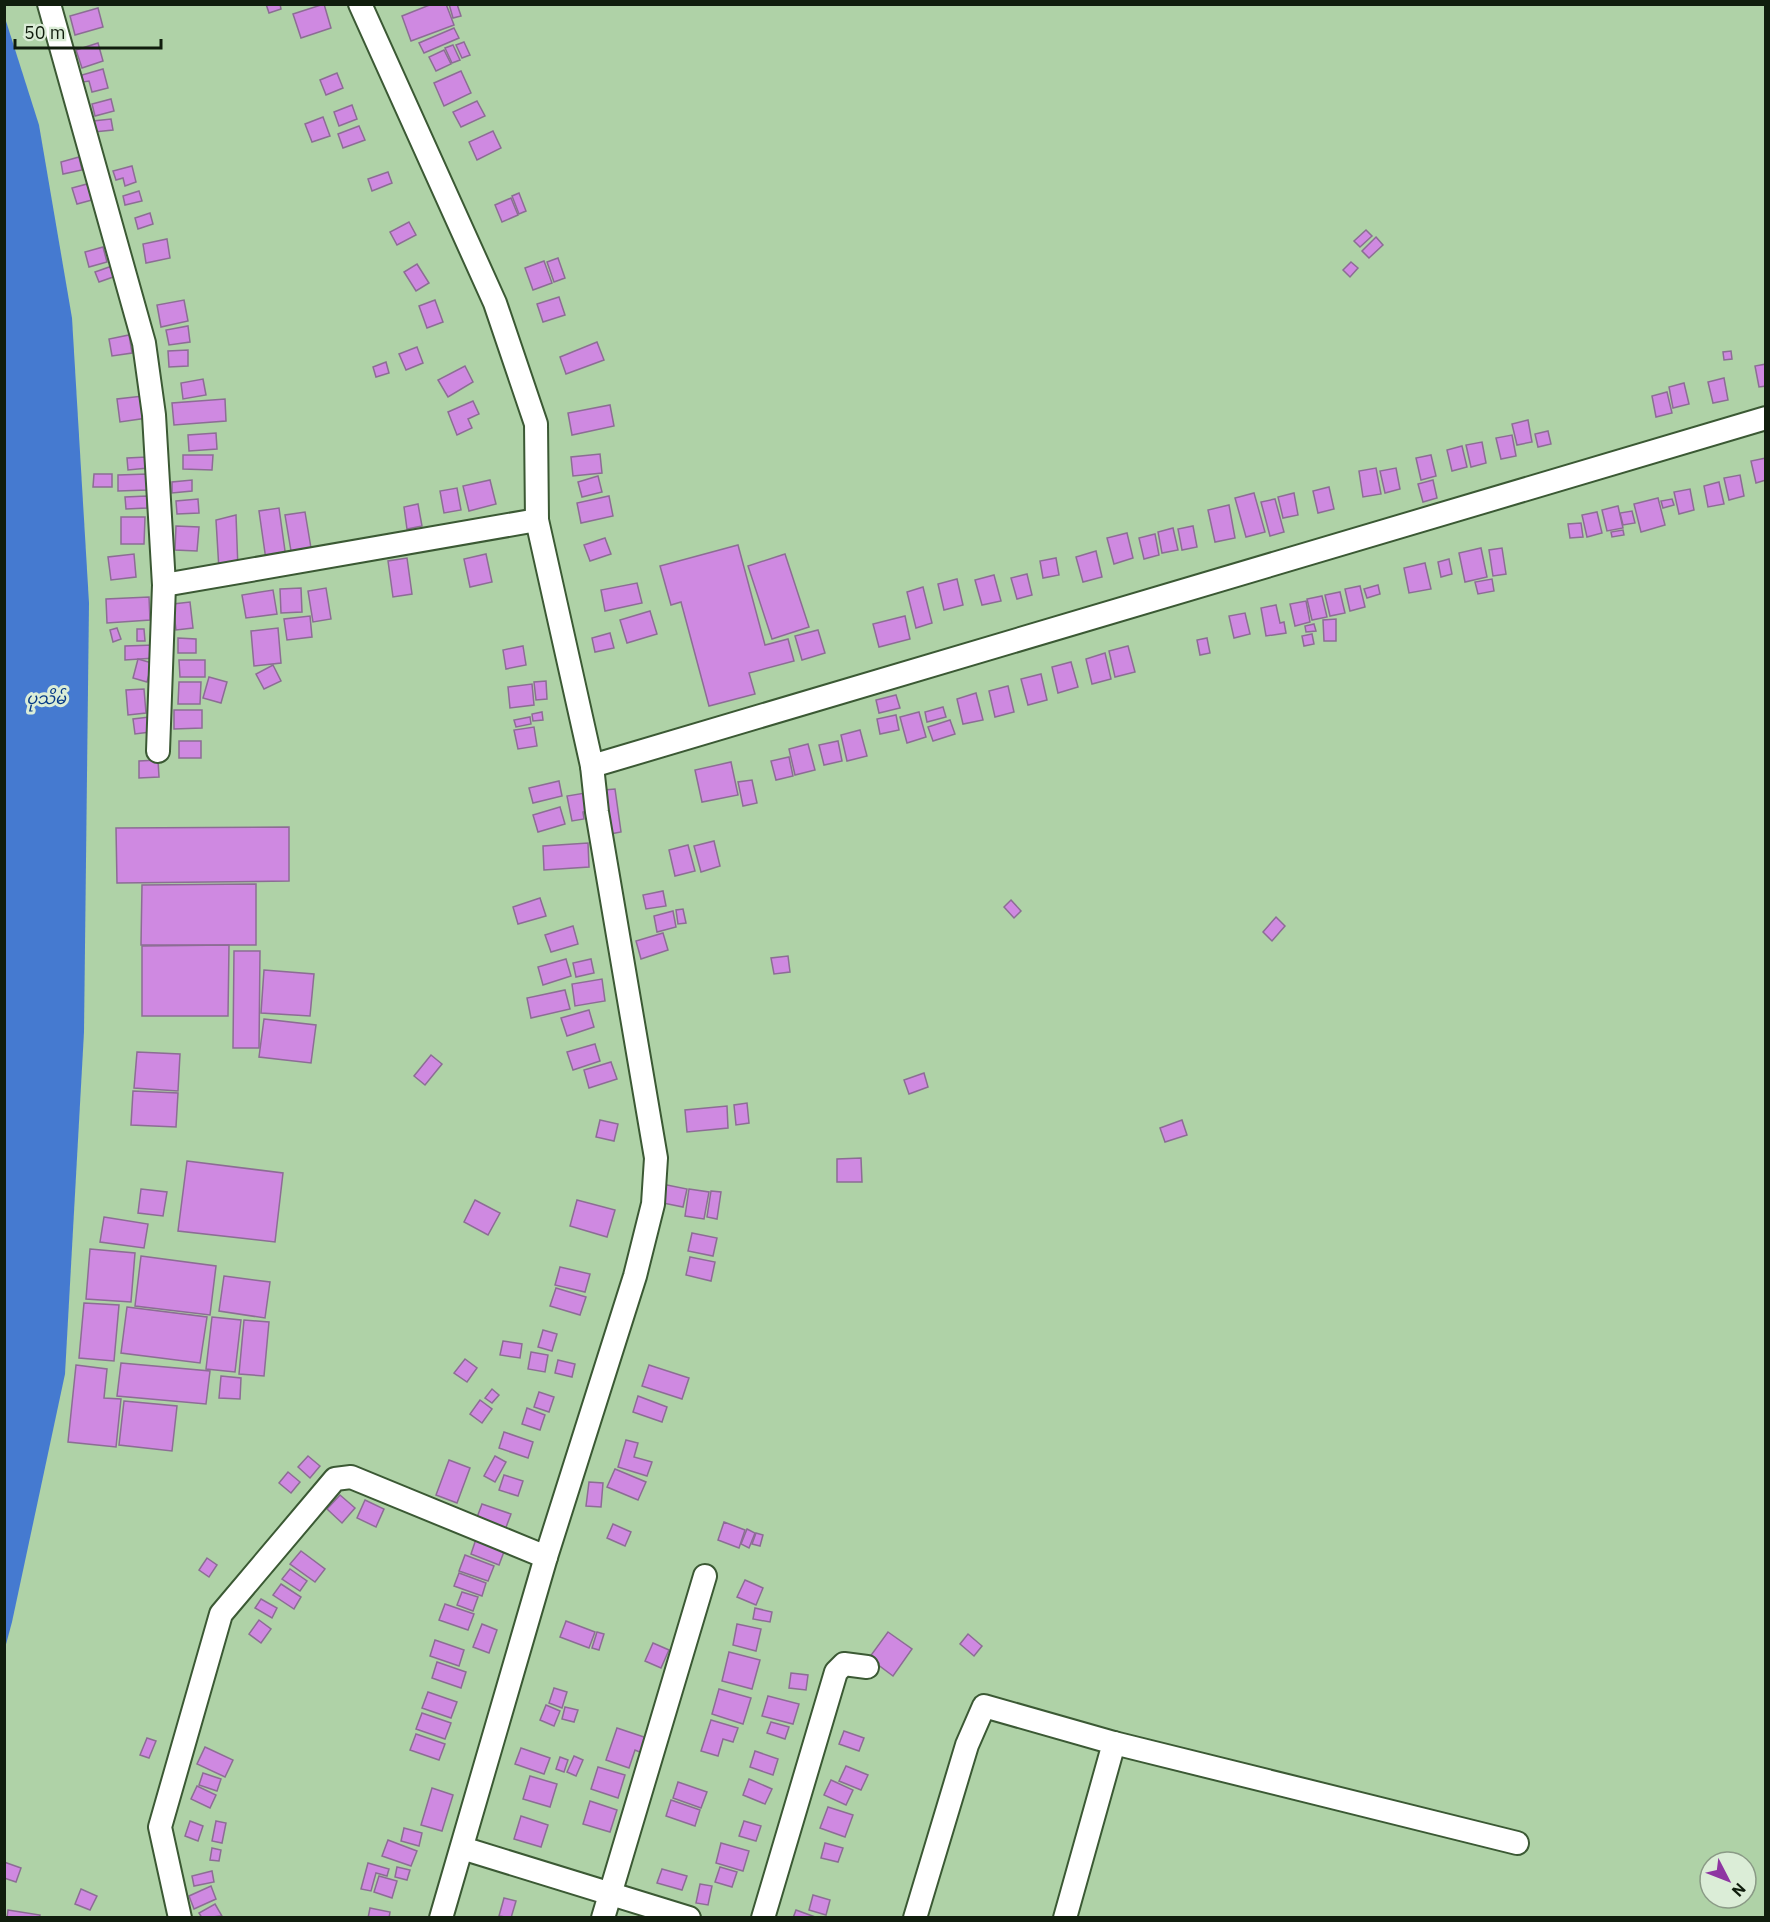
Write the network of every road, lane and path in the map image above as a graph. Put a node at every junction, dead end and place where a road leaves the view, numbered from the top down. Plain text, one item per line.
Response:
1 (50, 4) edge
2 (360, 4) edge
3 (1766, 418) edge
4 (537, 520) junction
5 (164, 585) junction
6 (158, 751) dead end
7 (592, 766) junction
8 (546, 1557) junction
9 (705, 1576) dead end
10 (867, 1667) dead end
11 (1114, 1743) junction
12 (1517, 1843) dead end
13 (462, 1848) junction
14 (610, 1894) junction
15 (180, 1917) edge
16 (441, 1917) edge
17 (603, 1917) edge
18 (689, 1917) edge
19 (763, 1917) edge
20 (915, 1917) edge
21 (1065, 1917) edge

1 - 5 street
2 - 4 street
3 - 7 street
4 - 5 street
4 - 7 street
5 - 6 street
7 - 8 street
8 - 13 street
8 - 15 street
9 - 14 street
10 - 19 street
11 - 12 street
11 - 20 street
11 - 21 street
13 - 14 street
13 - 16 street
14 - 17 street
14 - 18 street

